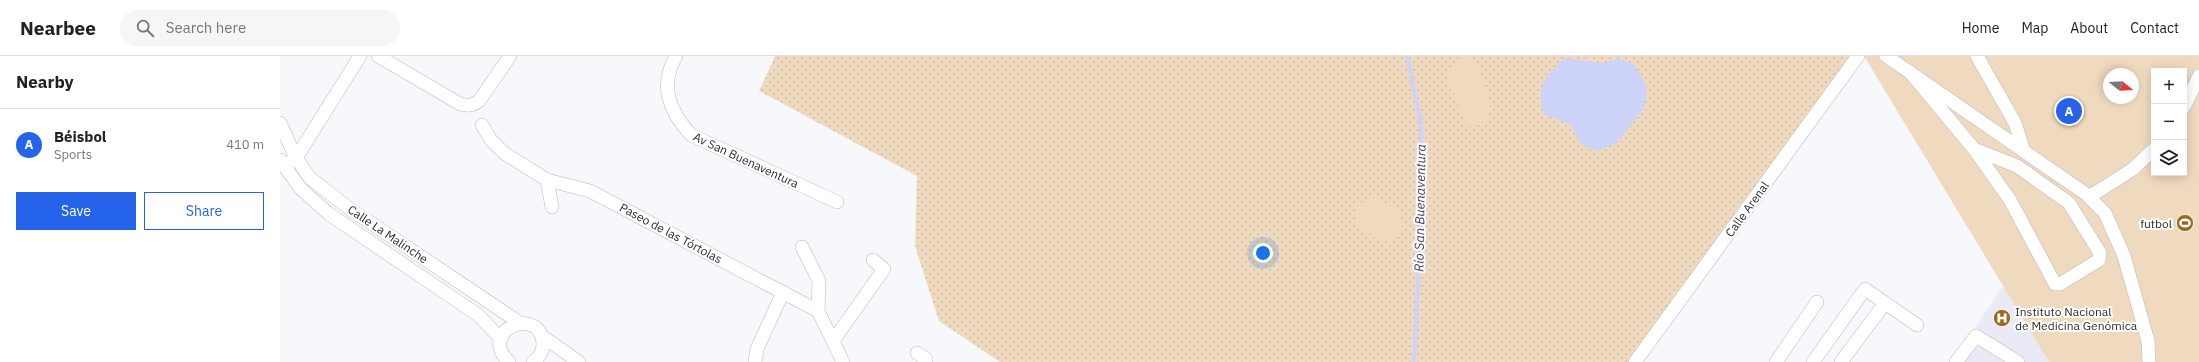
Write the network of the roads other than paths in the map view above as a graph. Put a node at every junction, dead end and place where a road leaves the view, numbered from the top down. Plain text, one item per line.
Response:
1 (360, 56) edge
2 (378, 56) edge
3 (510, 56) edge
4 (676, 56) edge
5 (1858, 56) edge
6 (1886, 56) edge
7 (1976, 56) edge
8 (1910, 72) junction
9 (2199, 76) edge
10 (2185, 104) edge
11 (280, 124) edge
12 (482, 125) dead end
13 (1974, 149) junction
14 (2024, 151) junction
15 (2151, 152) edge
16 (296, 158) junction
17 (281, 164) edge
18 (547, 180) junction
19 (2089, 197) junction
20 (837, 202) dead end
21 (552, 207) dead end
22 (802, 247) dead end
23 (873, 260) dead end
24 (783, 292) junction
25 (1818, 302) dead end
26 (1885, 303) junction
27 (818, 311) junction
28 (520, 322) junction
29 (1917, 325) dead end
30 (542, 336) junction
31 (501, 339) junction
32 (833, 342) junction
33 (506, 360) edge
34 (536, 362) edge
35 (579, 362) edge
36 (755, 362) edge
37 (843, 362) edge
38 (1636, 362) edge
39 (1776, 362) edge
40 (1813, 362) edge
41 (1841, 362) edge
42 (1956, 362) edge
43 (2018, 362) edge
44 (2149, 362) edge

1 - 16 street
2 - 3 street
4 - 20 street, Av San Buenaventura
5 - 38 street, Calle Arenal
6 - 8 street
7 - 14 street
8 - 13 street
8 - 14 street
9 - 10 street
11 - 16 street, Calle La Malinche
12 - 18 street, Paseo de las Tórtolas
13 - 13 street
14 - 19 street
15 - 19 street
16 - 17 street
16 - 28 street, Calle La Malinche
17 - 31 street, Calle La Malinche
18 - 21 street
18 - 24 street, Paseo de las Tórtolas
19 - 44 street
22 - 27 street
23 - 32 street
24 - 27 street, Paseo de las Tórtolas
24 - 36 street
25 - 39 street
26 - 29 street
26 - 40 street
26 - 41 street
27 - 32 street
28 - 30 street, Calle La Malinche
28 - 31 street
30 - 34 street
30 - 35 street
31 - 33 street
32 - 37 street
42 - 43 street

